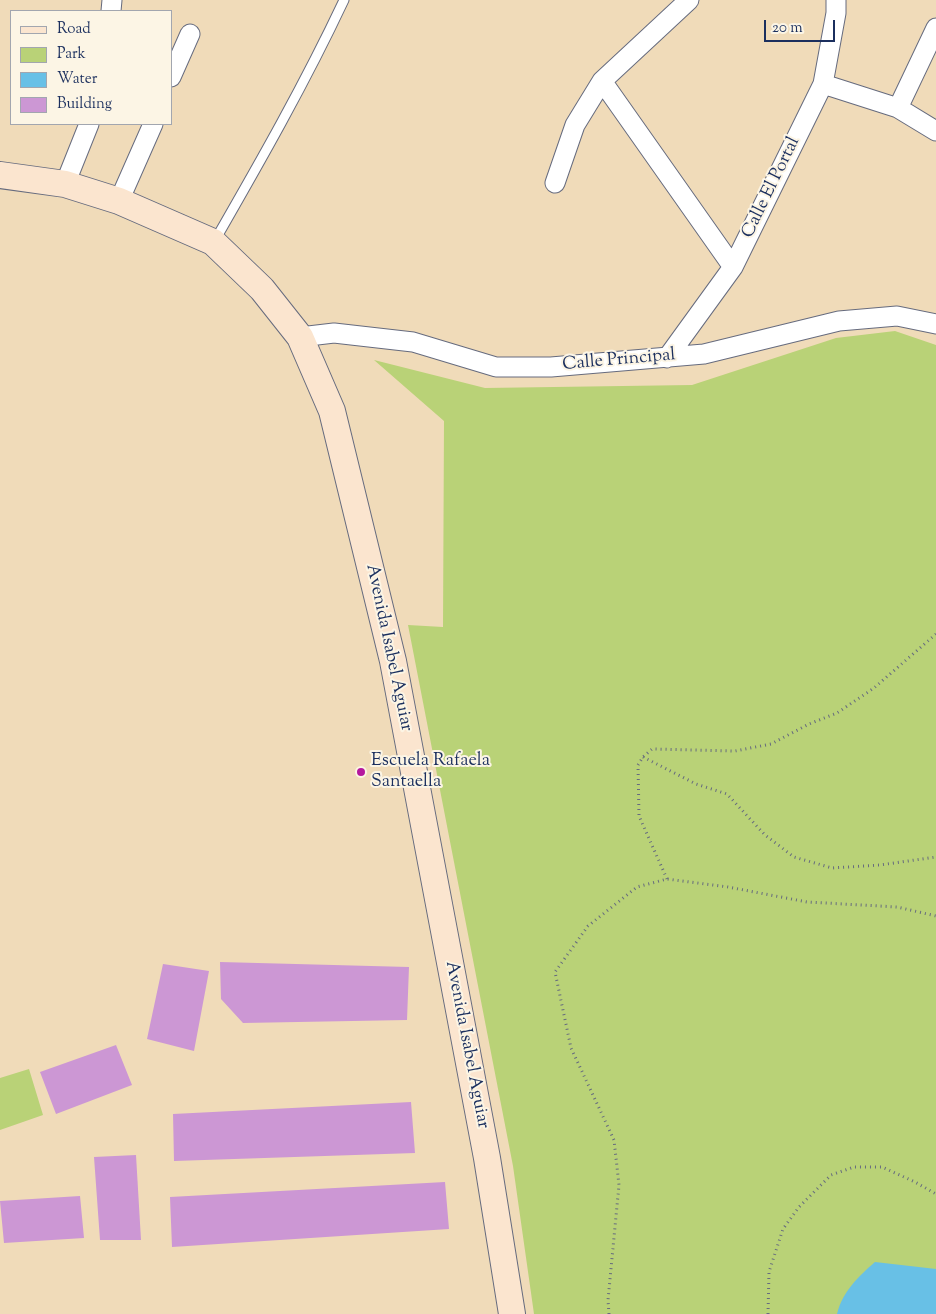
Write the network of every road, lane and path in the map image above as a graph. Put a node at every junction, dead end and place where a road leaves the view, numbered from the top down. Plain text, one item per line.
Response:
1 (344, 0) edge
2 (689, 0) edge
3 (836, 0) edge
4 (936, 28) edge
5 (190, 34) dead end
6 (172, 75) edge
7 (602, 81) junction
8 (823, 84) junction
9 (898, 108) junction
10 (89, 125) edge
11 (153, 125) edge
12 (936, 131) edge
13 (0, 175) edge
14 (554, 183) dead end
15 (65, 184) junction
16 (119, 201) junction
17 (213, 242) junction
18 (732, 267) junction
19 (936, 324) edge
20 (300, 337) junction
21 (667, 358) junction
22 (936, 634) edge
23 (642, 757) junction
24 (936, 857) edge
25 (667, 878) junction
26 (936, 916) edge
27 (936, 1194) edge
28 (512, 1314) edge
29 (609, 1314) edge
30 (768, 1314) edge

1 - 17 lane
2 - 7 street
3 - 8 street, Calle El Portal
4 - 9 street
5 - 6 street
7 - 14 street
7 - 18 street
8 - 9 street
8 - 18 street, Calle El Portal
9 - 12 street
10 - 15 street
11 - 16 street
13 - 15 main road, Avenida Isabel Aguiar
15 - 16 main road, Avenida Isabel Aguiar
16 - 17 main road, Avenida Isabel Aguiar
17 - 20 main road, Avenida Isabel Aguiar
18 - 21 street, Calle El Portal
19 - 21 street, Calle Principal
20 - 21 street, Calle Principal
20 - 28 main road, Avenida Isabel Aguiar
22 - 23 path
23 - 24 path
23 - 25 path
25 - 26 path
25 - 29 path
27 - 30 path

